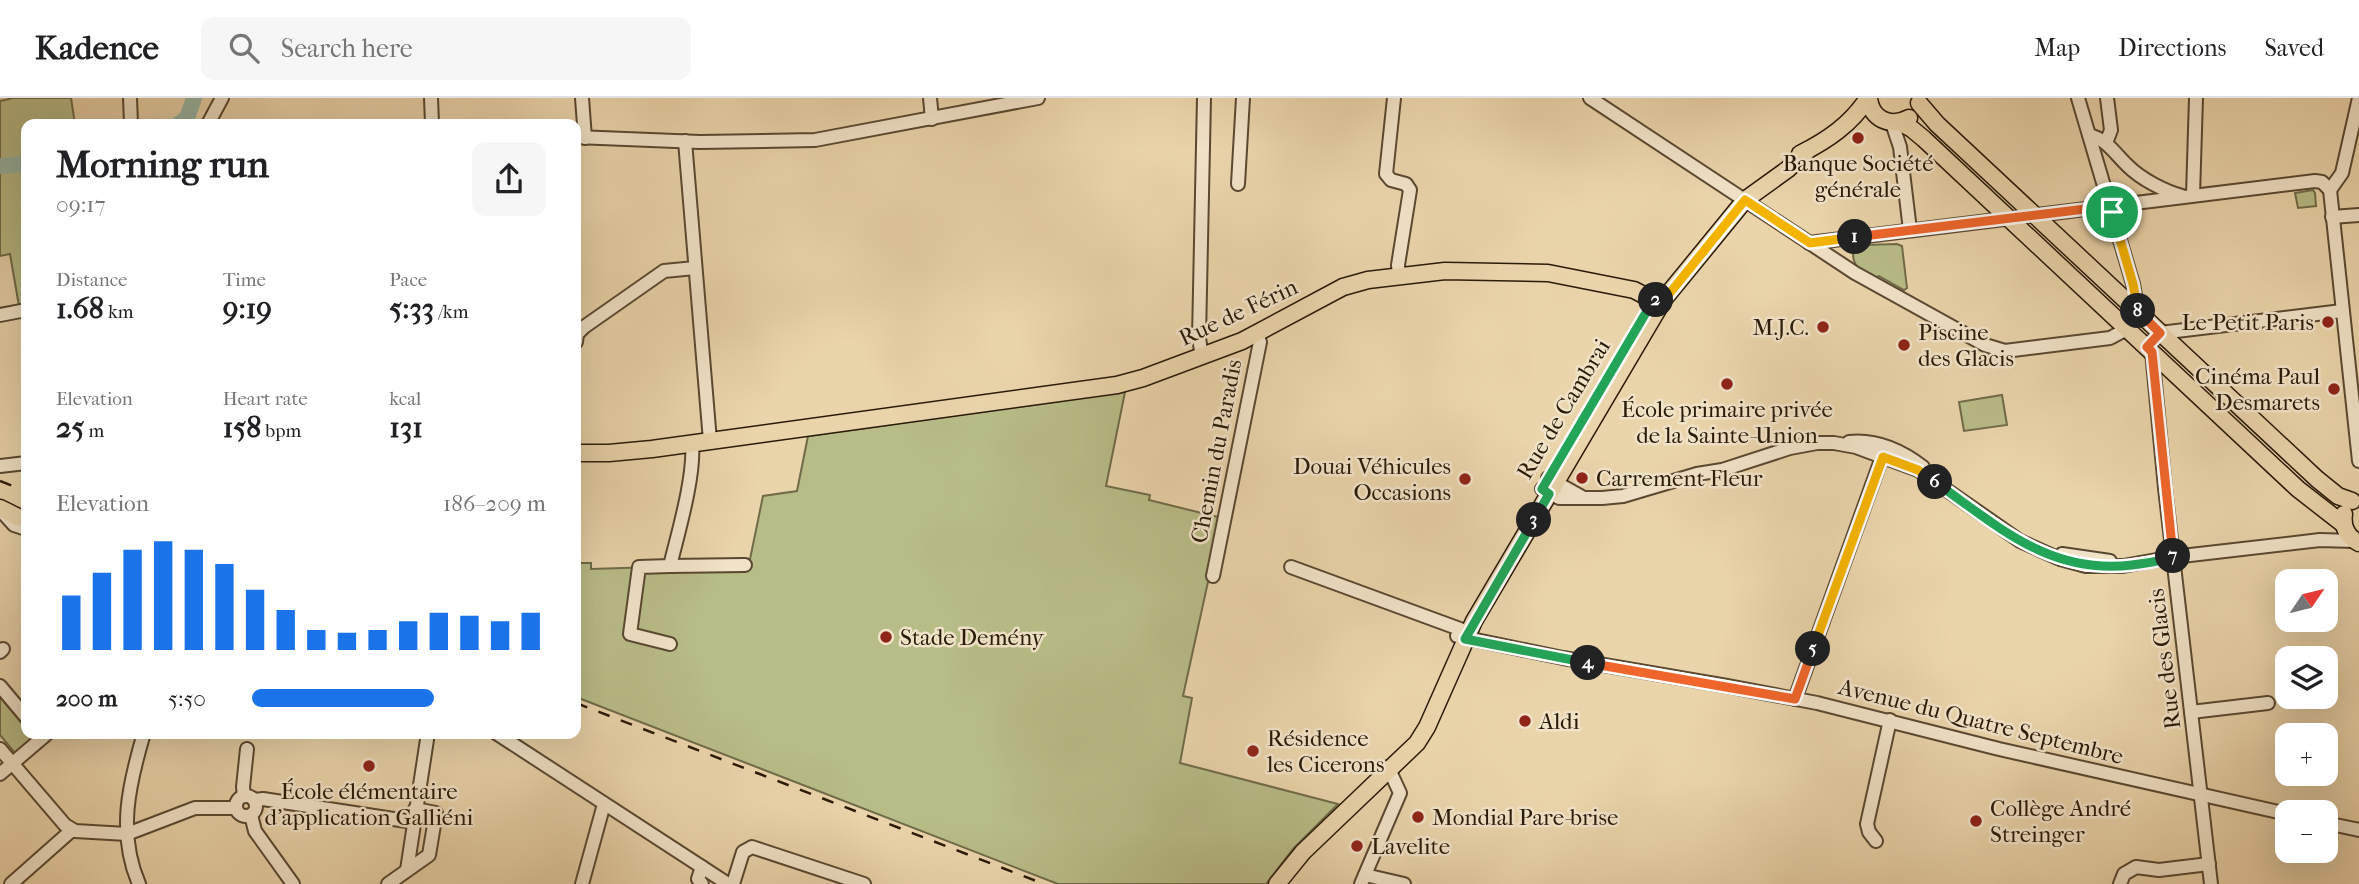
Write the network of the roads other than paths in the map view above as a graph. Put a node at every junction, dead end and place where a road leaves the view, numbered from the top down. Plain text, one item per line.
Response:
1 (130, 98) edge
2 (222, 98) edge
3 (430, 98) edge
4 (582, 98) edge
5 (930, 98) edge
6 (1038, 98) edge
7 (1204, 98) edge
8 (1243, 98) edge
9 (1394, 98) edge
10 (1590, 98) edge
11 (1868, 98) edge
12 (2078, 98) edge
13 (2106, 98) edge
14 (2196, 98) edge
15 (2359, 98) edge
16 (1920, 100) edge
17 (131, 119) edge
18 (212, 119) edge
19 (432, 119) edge
20 (581, 119) edge
21 (932, 119) junction
22 (1891, 122) junction
23 (1842, 129) junction
24 (2089, 135) junction
25 (581, 138) edge
26 (685, 141) junction
27 (2106, 143) junction
28 (1238, 184) dead end
29 (2330, 190) junction
30 (2188, 195) junction
31 (1741, 197) junction
32 (2110, 206) junction
33 (2034, 215) junction
34 (2359, 215) edge
35 (2332, 217) junction
36 (2009, 218) junction
37 (1910, 230) junction
38 (1810, 243) junction
39 (695, 268) junction
40 (1399, 276) junction
41 (1657, 301) junction
42 (21, 311) edge
43 (2342, 311) junction
44 (2138, 312) junction
45 (0, 315) edge
46 (581, 329) edge
47 (2127, 329) junction
48 (2160, 333) junction
49 (1257, 334) junction
50 (2149, 349) junction
51 (1202, 357) junction
52 (2354, 369) edge
53 (710, 441) junction
54 (692, 443) junction
55 (1884, 452) junction
56 (581, 453) edge
57 (2359, 461) edge
58 (21, 464) edge
59 (0, 466) edge
60 (1549, 486) junction
61 (2357, 496) edge
62 (0, 509) edge
63 (21, 517) edge
64 (2344, 525) junction
65 (21, 527) edge
66 (2320, 540) junction
67 (2358, 543) edge
68 (2173, 557) junction
69 (745, 565) dead end
70 (670, 566) junction
71 (1291, 567) dead end
72 (1213, 576) dead end
73 (1463, 634) junction
74 (670, 644) dead end
75 (0, 686) edge
76 (1795, 699) junction
77 (2269, 704) dead end
78 (21, 711) edge
79 (2191, 712) junction
80 (1890, 720) junction
81 (38, 739) edge
82 (142, 739) edge
83 (427, 739) edge
84 (505, 739) edge
85 (247, 748) dead end
86 (0, 749) edge
87 (12, 763) junction
88 (1386, 771) junction
89 (0, 774) edge
90 (2200, 794) junction
91 (249, 798) junction
92 (604, 804) junction
93 (236, 808) junction
94 (126, 811) junction
95 (2275, 811) edge
96 (251, 815) junction
97 (414, 816) junction
98 (151, 825) junction
99 (2338, 826) edge
100 (72, 830) junction
101 (2359, 830) edge
102 (127, 834) junction
103 (1876, 841) dead end
104 (2209, 864) junction
105 (407, 870) junction
106 (698, 878) edge
107 (1363, 880) edge
108 (11, 884) edge
109 (139, 884) edge
110 (293, 884) edge
111 (388, 884) edge
112 (582, 884) edge
113 (731, 884) edge
114 (864, 884) edge
115 (1277, 884) edge
116 (1404, 884) edge
117 (2120, 884) edge
118 (2211, 884) edge

1 - 17 street
2 - 18 street
3 - 19 street
4 - 20 street
5 - 21 street
6 - 21 street
7 - 51 street
8 - 28 street
9 - 40 street
10 - 31 street
11 - 22 main road
11 - 23 main road, Rue de Cambrai
12 - 24 street
13 - 27 street
14 - 30 street
15 - 29 street
16 - 22 main road
16 - 33 main road
21 - 26 street
22 - 23 main road, Rue de Cambrai
22 - 36 main road
22 - 37 street
23 - 31 main road, Rue de Cambrai
24 - 27 street
24 - 32 street
25 - 26 street
26 - 39 street
27 - 30 street
29 - 30 street
29 - 35 street
30 - 32 street
31 - 38 street
31 - 41 main road, Rue de Cambrai
32 - 33 street
32 - 44 street
33 - 36 street
33 - 44 main road
34 - 35 street
35 - 43 street
36 - 37 street
36 - 47 main road
37 - 38 street
38 - 47 street
39 - 46 street
39 - 53 street
40 - 41 main road, Rue de Férin
40 - 49 main road, Rue de Férin
41 - 60 main road, Rue de Cambrai
42 - 45 street
43 - 48 street
43 - 52 street
44 - 48 main road
47 - 50 main road
48 - 50 street
48 - 61 main road
49 - 51 main road, Rue de Férin
49 - 72 street, Chemin du Paradis
50 - 64 main road
50 - 68 street, Rue des Glacis
51 - 53 main road, Rue de Férin
52 - 57 street
53 - 54 main road, Rue de Férin
54 - 56 main road, Rue de Férin
54 - 70 street
55 - 60 street
55 - 68 street
55 - 76 street
58 - 59 street
60 - 73 main road, Rue de Cambrai
61 - 64 main road
62 - 63 main road
62 - 65 street
64 - 66 street
64 - 67 main road
66 - 67 street
66 - 68 street
68 - 79 street, Rue des Glacis
69 - 70 street
70 - 74 street
71 - 73 street, Avenue du Quatre Septembre
73 - 76 street, Avenue du Quatre Septembre
73 - 88 main road, Rue de Cambrai
75 - 78 street
76 - 80 street, Avenue du Quatre Septembre
77 - 79 street
79 - 90 street, Rue des Glacis
80 - 90 street, Avenue du Quatre Septembre
80 - 103 street
81 - 87 street
82 - 94 street
83 - 97 street
84 - 92 street
85 - 91 street
86 - 87 street
87 - 89 street
87 - 100 street
88 - 107 street
88 - 115 main road, Rue de Cambrai
90 - 95 street, Avenue du Quatre Septembre
90 - 104 street, Rue des Glacis
91 - 93 street
91 - 96 street
91 - 97 street
92 - 106 street
92 - 112 street
93 - 96 street
93 - 98 street
94 - 98 street
94 - 102 street
96 - 110 street
97 - 105 street
97 - 105 street
98 - 102 street
99 - 101 street
100 - 102 street
100 - 108 street
102 - 109 street
104 - 117 street
104 - 118 street, Rue des Glacis
105 - 111 street
106 - 113 street
107 - 116 street
113 - 114 street

